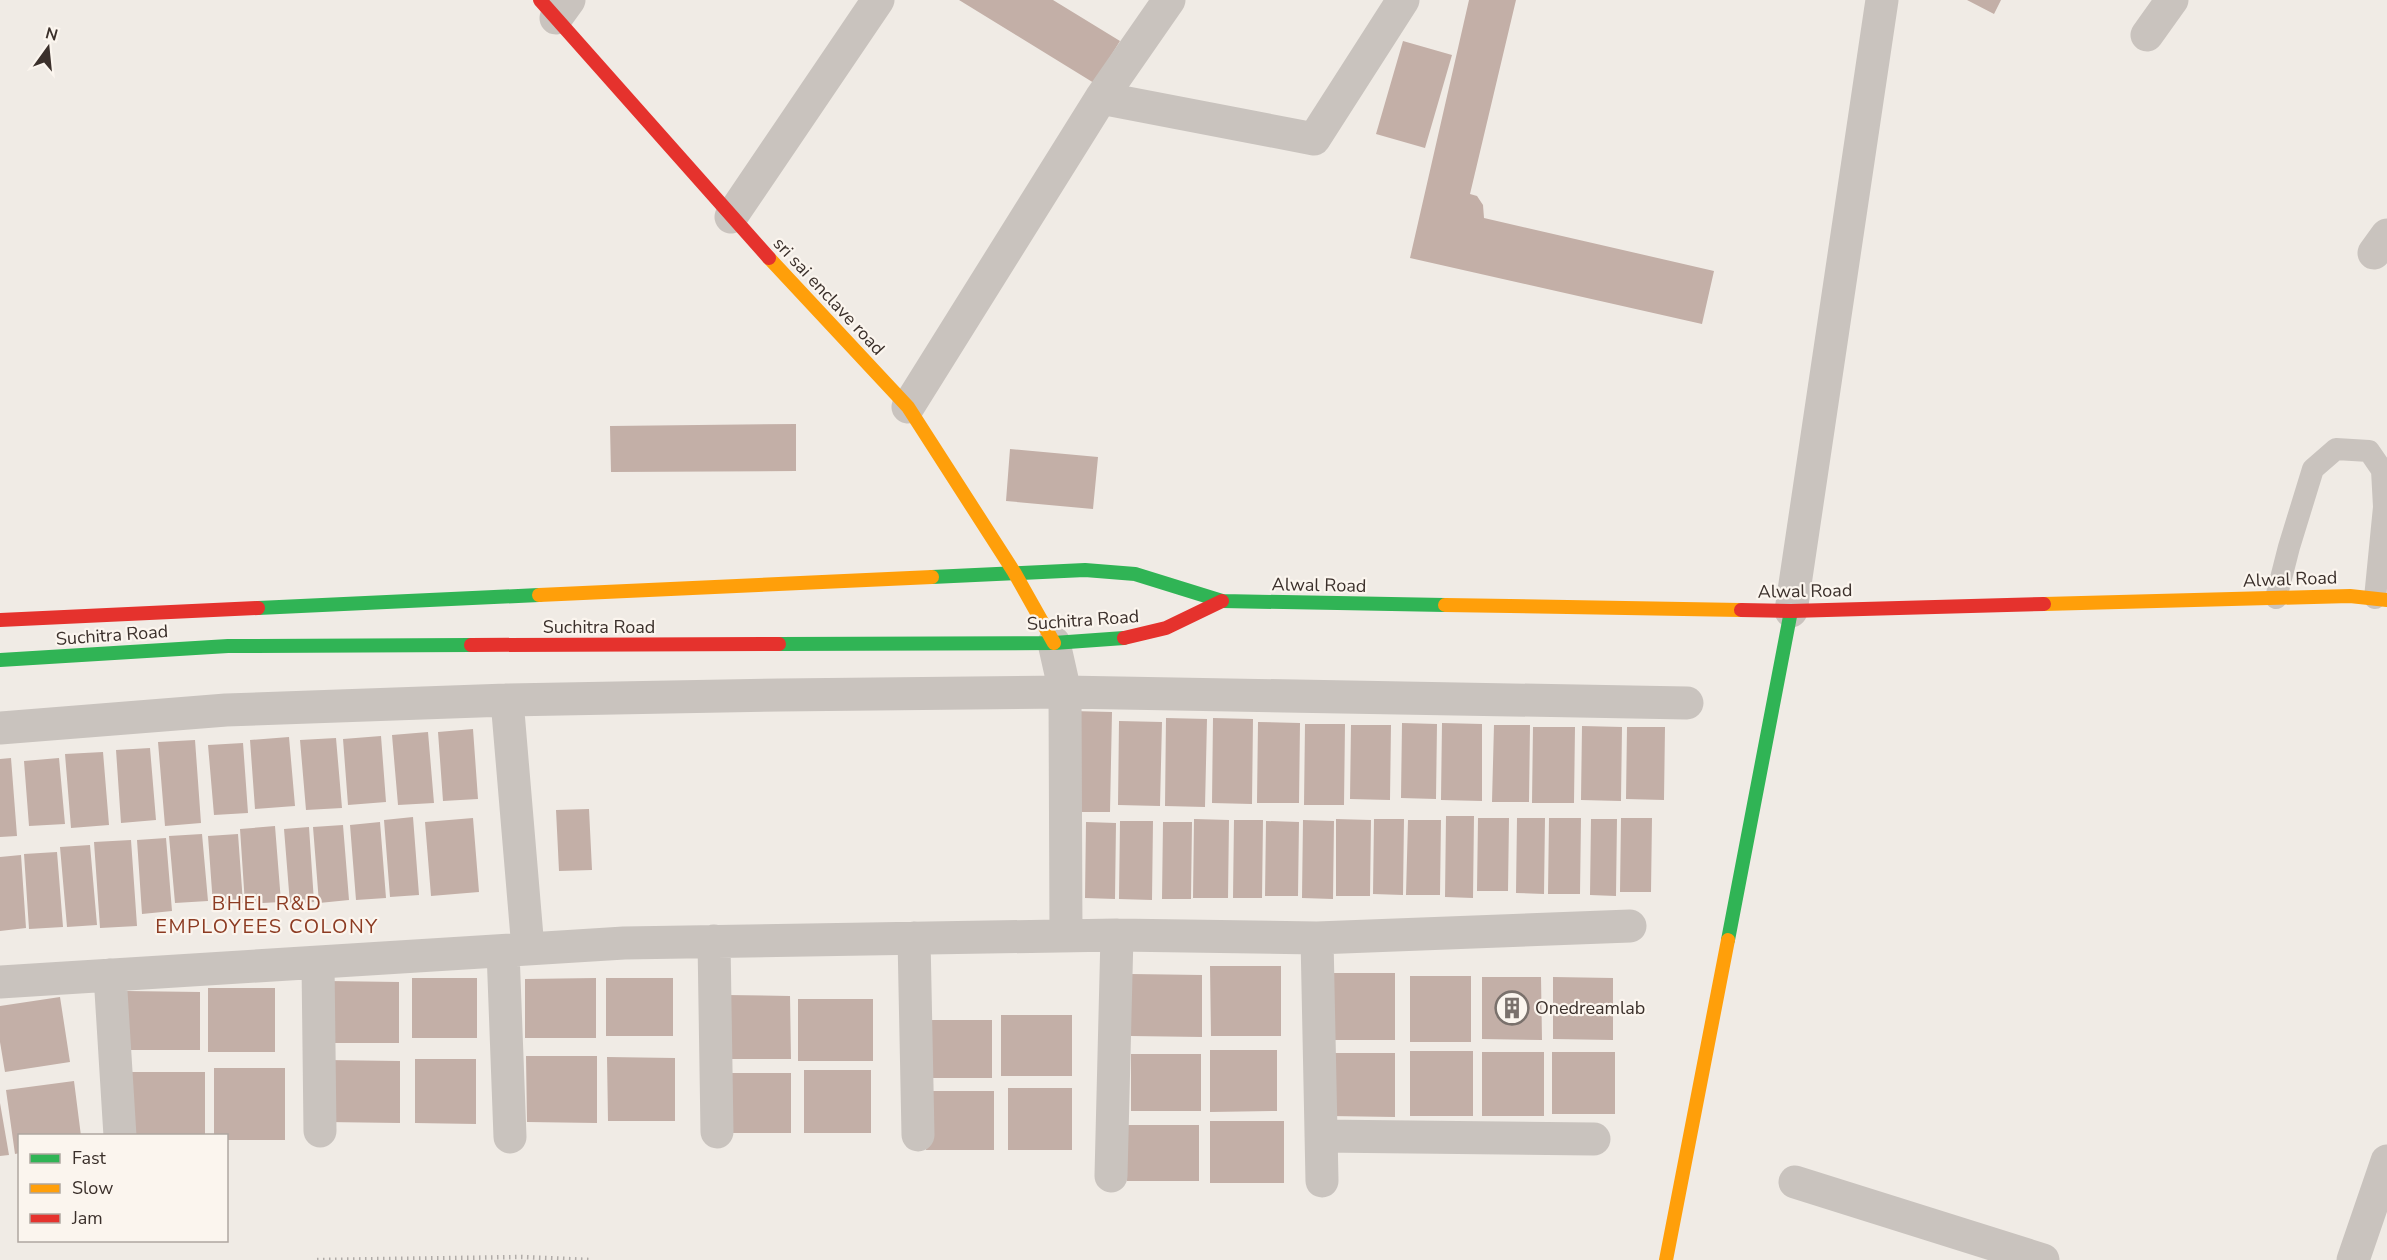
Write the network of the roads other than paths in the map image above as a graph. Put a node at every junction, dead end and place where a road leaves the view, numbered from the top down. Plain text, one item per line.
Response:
1 (878, 0) edge
2 (1169, 0) edge
3 (1403, 0) edge
4 (1881, 0) edge
5 (2172, 0) edge
6 (555, 6) edge
7 (2147, 35) dead end
8 (1101, 98) junction
9 (731, 217) junction
10 (908, 407) junction
11 (2387, 444) edge
12 (2382, 470) junction
13 (1014, 572) junction
14 (2276, 598) junction
15 (2381, 599) edge
16 (1222, 601) junction
17 (1791, 610) junction
18 (0, 620) edge
19 (1054, 643) junction
20 (0, 660) edge
21 (1065, 692) junction
22 (507, 700) junction
23 (1687, 703) dead end
24 (0, 728) edge
25 (1630, 926) dead end
26 (1117, 935) junction
27 (1066, 936) junction
28 (914, 938) junction
29 (1317, 938) junction
30 (714, 941) junction
31 (515, 950) junction
32 (318, 963) junction
33 (110, 975) junction
34 (0, 982) edge
35 (320, 1131) dead end
36 (717, 1132) dead end
37 (120, 1134) edge
38 (918, 1135) dead end
39 (1321, 1136) junction
40 (510, 1137) dead end
41 (1594, 1139) dead end
42 (2387, 1161) edge
43 (1110, 1176) dead end
44 (1322, 1181) dead end
45 (1795, 1182) dead end
46 (1666, 1260) edge
47 (2043, 1260) edge
48 (2353, 1260) edge

1 - 9 street
2 - 8 street
3 - 8 street
4 - 17 street
5 - 7 street
6 - 9 main road, sri sai enclave road
8 - 10 street
9 - 10 main road, sri sai enclave road
10 - 13 main road, sri sai enclave road
11 - 12 lane
12 - 14 lane
12 - 15 lane
13 - 16 main road, Suchitra Road
13 - 18 main road, Suchitra Road
13 - 19 main road, sri sai enclave road
14 - 15 main road, Alwal Road
14 - 17 main road, Alwal Road
16 - 17 main road, Alwal Road
16 - 19 main road, Suchitra Road
17 - 46 main road
19 - 20 main road, Suchitra Road
19 - 21 street
21 - 22 street
21 - 23 street
21 - 27 street
22 - 24 street
22 - 31 street
25 - 29 street
26 - 27 street
26 - 29 street
26 - 43 street
27 - 28 street
28 - 30 street
28 - 38 street
29 - 39 street
30 - 31 street
30 - 36 street
31 - 32 street
31 - 40 street
32 - 33 street
32 - 35 street
33 - 34 street
33 - 37 street
39 - 41 street
39 - 44 street
42 - 48 street
45 - 47 street

